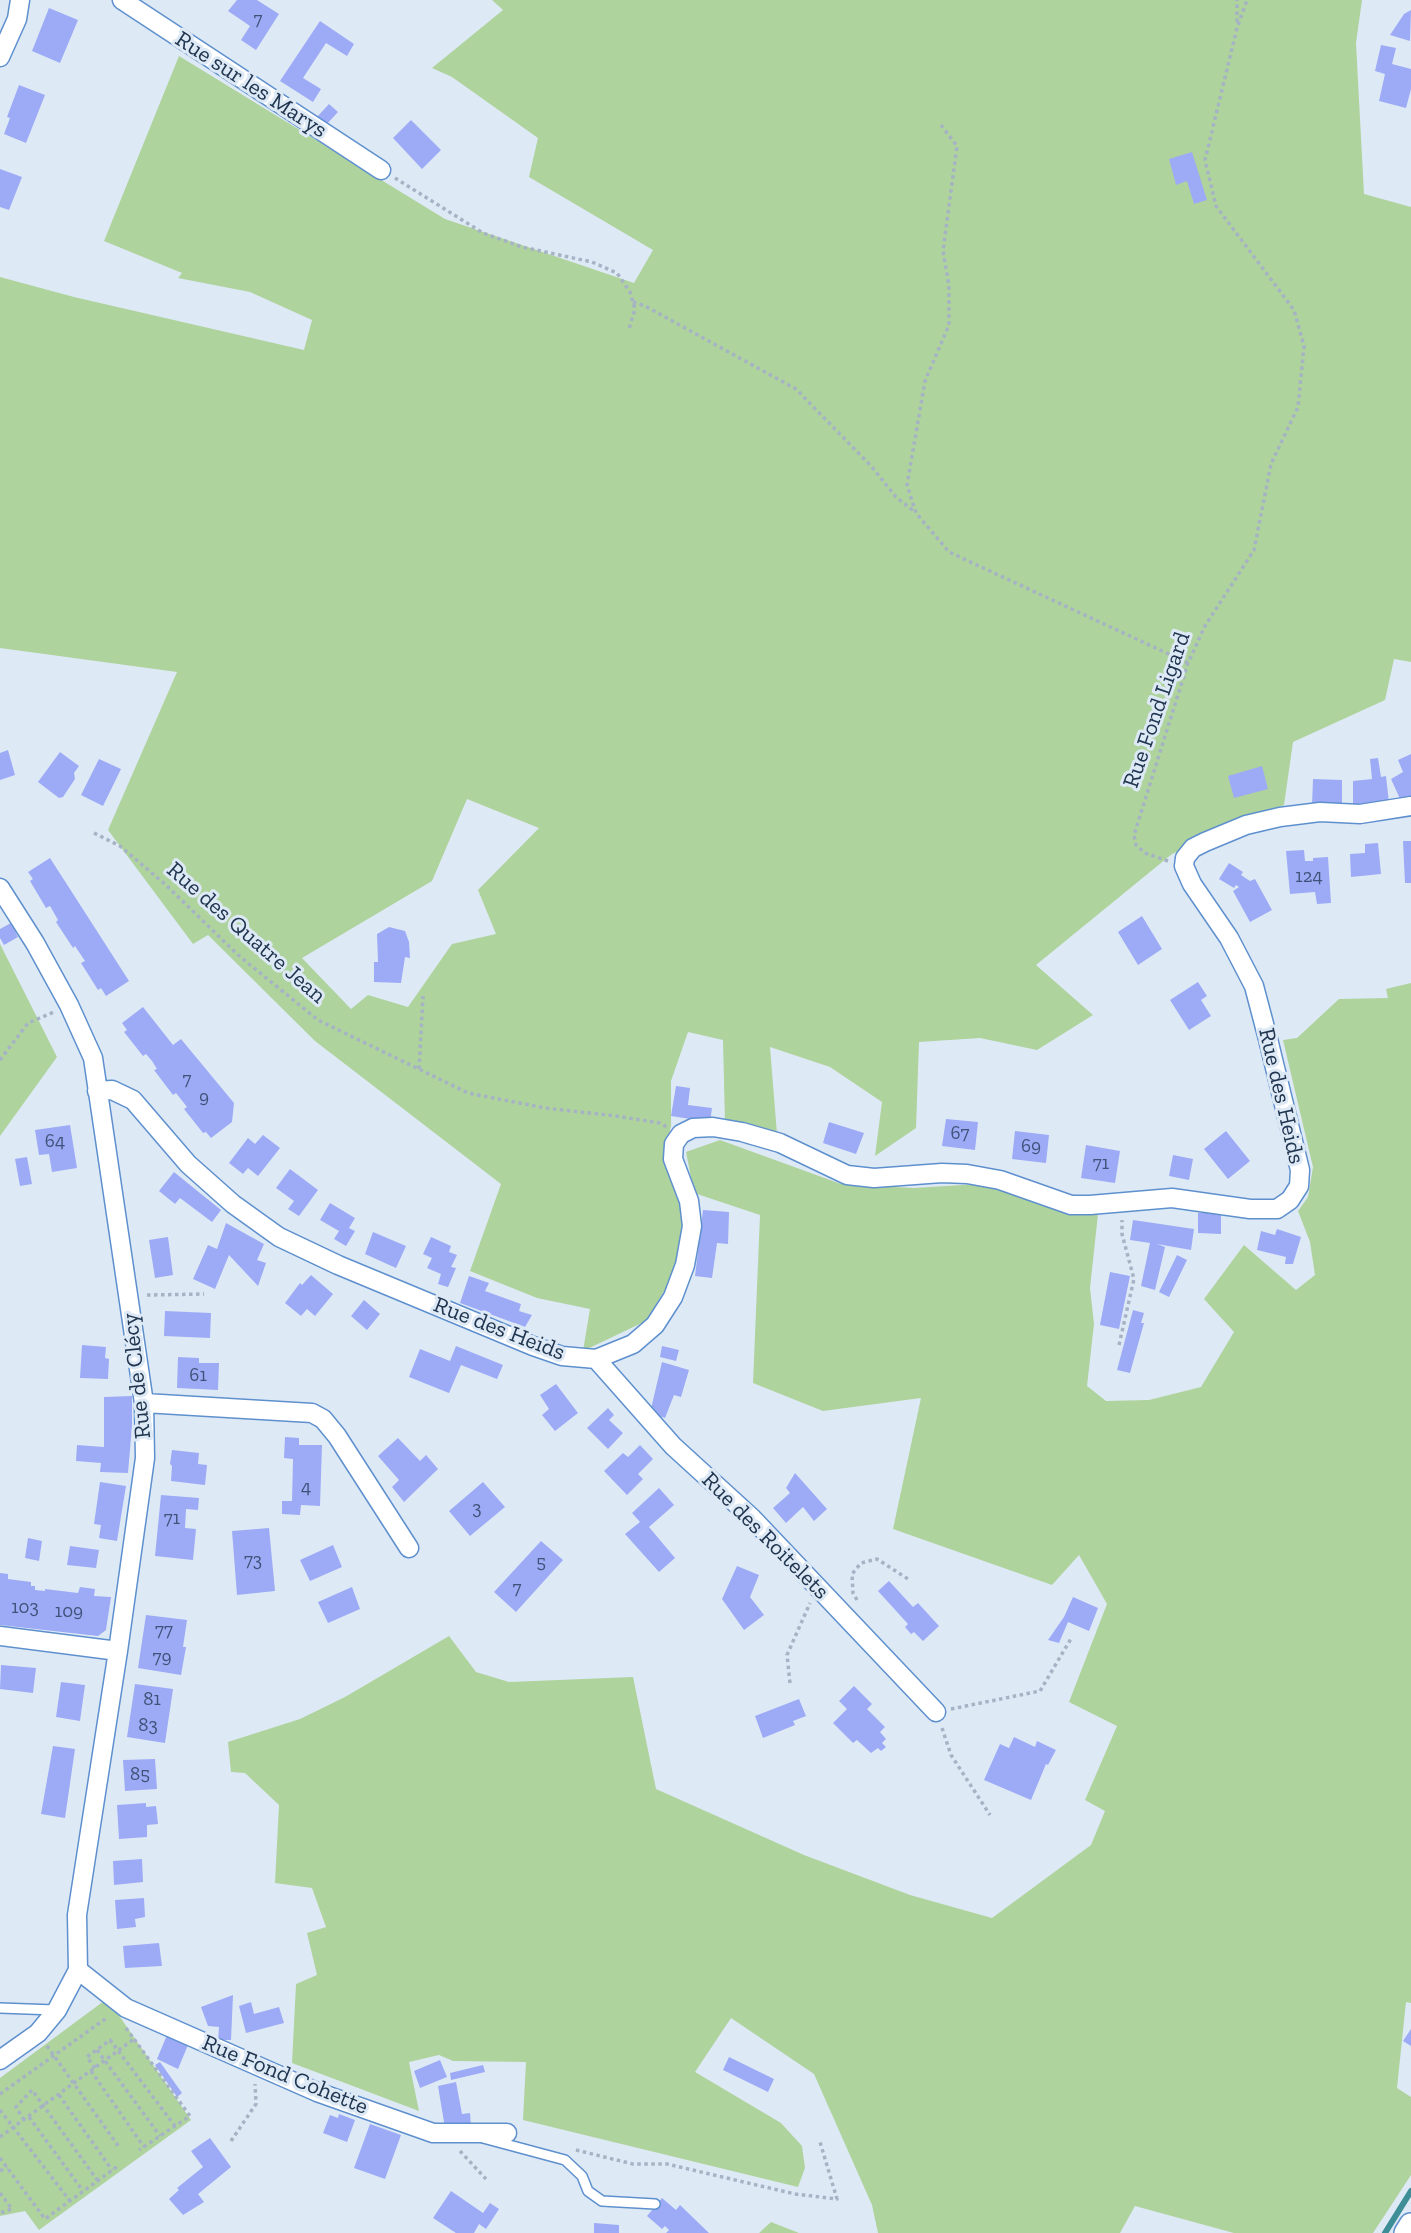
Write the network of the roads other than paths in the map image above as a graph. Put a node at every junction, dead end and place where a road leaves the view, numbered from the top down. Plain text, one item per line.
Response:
1 (20, 0) edge
2 (122, 0) edge
3 (0, 57) edge
4 (381, 170) road end
5 (1411, 806) edge
6 (0, 888) edge
7 (97, 1091) junction
8 (596, 1359) junction
9 (144, 1403) junction
10 (409, 1548) dead end
11 (0, 1636) edge
12 (118, 1651) junction
13 (936, 1712) road end
14 (78, 1970) junction
15 (0, 2008) edge
16 (57, 2010) junction
17 (0, 2060) edge
18 (471, 2133) junction
19 (507, 2133) dead end
20 (655, 2204) dead end
21 (1411, 2225) edge
22 (1406, 2233) edge

1 - 3 street
2 - 4 street, Rue sur les Marys
5 - 8 street, Rue des Heids
6 - 7 street, Rue de Clécy
7 - 8 street, Rue des Heids
7 - 9 street, Rue de Clécy
8 - 13 street, Rue des Roitelets
9 - 10 street
9 - 12 street, Rue de Clécy
11 - 12 street
12 - 14 street, Rue de Clécy
14 - 16 street
14 - 18 street, Rue Fond Cohette
15 - 16 lane
16 - 17 street
18 - 19 street, Rue Fond Cohette
18 - 20 lane
21 - 22 street

